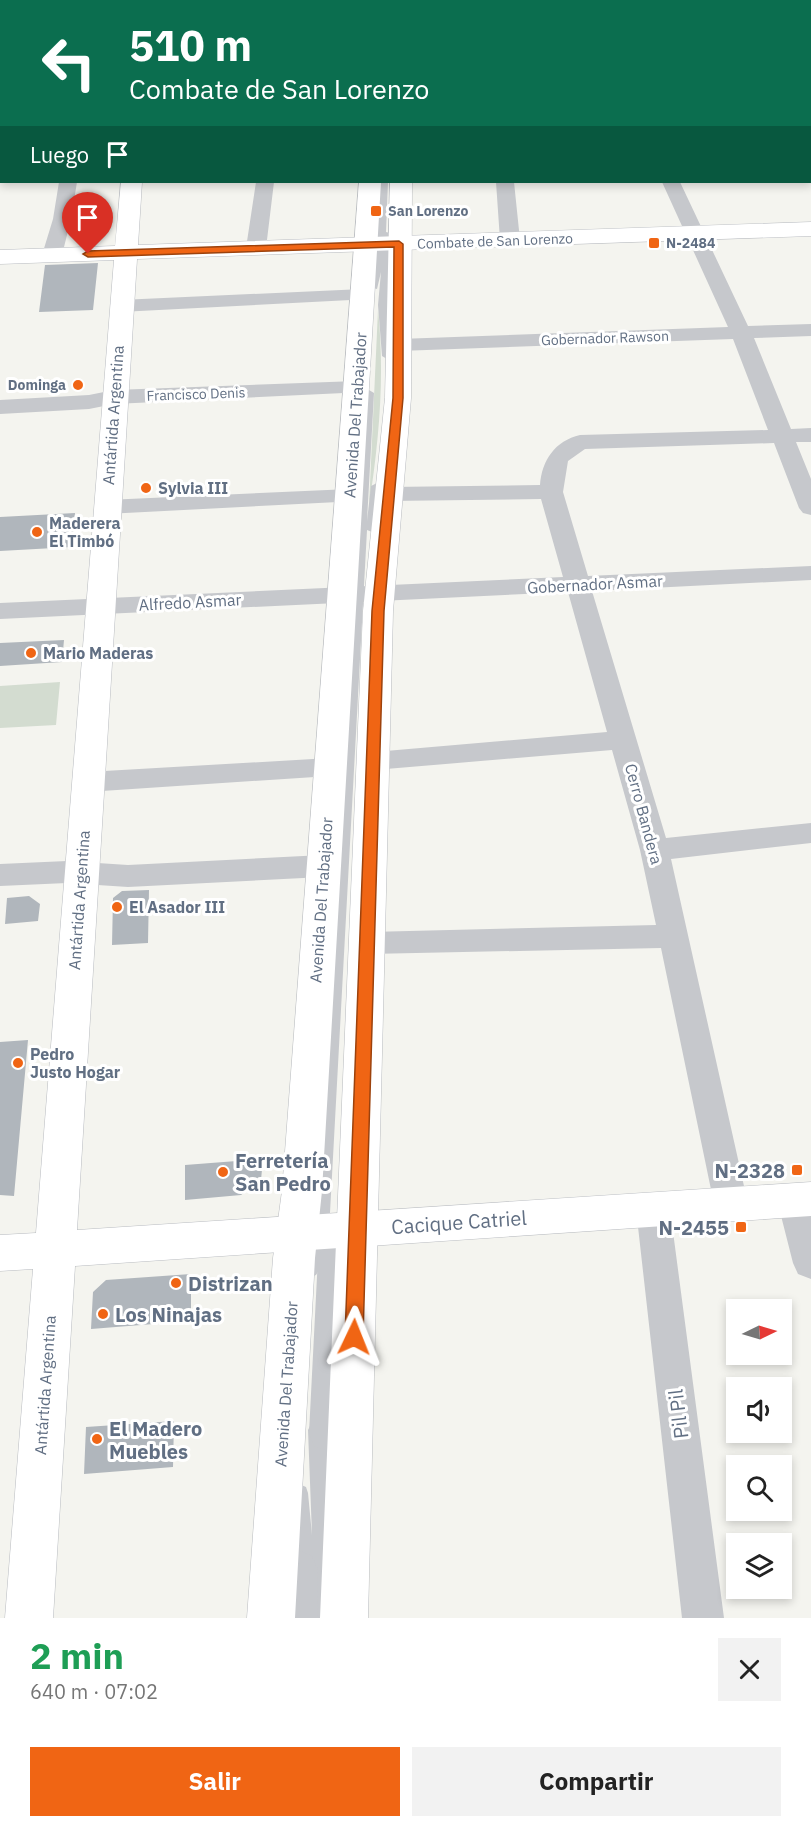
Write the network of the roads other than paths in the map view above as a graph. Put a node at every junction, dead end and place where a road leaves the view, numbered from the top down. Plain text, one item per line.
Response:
1 (68, 183) edge
2 (130, 183) edge
3 (265, 183) edge
4 (386, 183) edge
5 (386, 183) edge
6 (505, 183) edge
7 (671, 183) edge
8 (811, 229) edge
9 (695, 233) junction
10 (510, 240) junction
11 (383, 244) junction
12 (256, 248) junction
13 (124, 253) junction
14 (52, 255) junction
15 (0, 257) edge
16 (363, 295) junction
17 (120, 306) junction
18 (397, 330) junction
19 (811, 330) edge
20 (741, 333) junction
21 (357, 387) junction
22 (114, 397) junction
23 (0, 407) edge
24 (811, 435) edge
25 (783, 436) junction
26 (551, 492) junction
27 (389, 494) junction
28 (350, 496) junction
29 (106, 507) junction
30 (811, 508) edge
31 (811, 573) edge
32 (578, 584) junction
33 (362, 595) junction
34 (99, 606) junction
35 (0, 611) edge
36 (623, 740) junction
37 (374, 761) junction
38 (330, 767) junction
39 (87, 782) junction
40 (811, 833) edge
41 (655, 850) junction
42 (323, 866) junction
43 (81, 873) junction
44 (0, 875) edge
45 (674, 936) junction
46 (361, 942) junction
47 (803, 1199) edge
48 (731, 1204) junction
49 (653, 1209) junction
50 (331, 1228) junction
51 (55, 1249) junction
52 (0, 1253) edge
53 (811, 1263) edge
54 (29, 1618) edge
55 (271, 1618) edge
56 (281, 1618) edge
57 (296, 1618) edge
58 (303, 1618) edge
59 (320, 1618) edge
60 (345, 1618) edge
61 (703, 1618) edge

1 - 14 street
2 - 13 main road, Antártida Argentina
3 - 12 street
4 - 11 main road, Avenida Del Trabajador
5 - 11 main road, Avenida Del Trabajador
6 - 10 street
7 - 9 street
8 - 9 main road, Combate de San Lorenzo
9 - 10 main road, Combate de San Lorenzo
9 - 20 street
10 - 11 main road, Combate de San Lorenzo
11 - 12 main road, Combate de San Lorenzo
11 - 16 main road, Avenida Del Trabajador
11 - 18 main road, Avenida Del Trabajador
11 - 33 lane
12 - 13 main road, Combate de San Lorenzo
13 - 14 main road, Combate de San Lorenzo
13 - 17 main road, Antártida Argentina
14 - 15 main road, Combate de San Lorenzo
16 - 17 street
16 - 21 main road, Avenida Del Trabajador
17 - 22 main road, Antártida Argentina
18 - 20 street, Gobernador Rawson
18 - 27 main road, Avenida Del Trabajador
19 - 20 street, Gobernador Rawson
20 - 25 street
21 - 22 street, Francisco Denis
21 - 28 main road, Avenida Del Trabajador
22 - 23 street, Francisco Denis
22 - 29 main road, Antártida Argentina
24 - 25 street
25 - 26 street, Cerro Bandera
25 - 30 street
26 - 27 street
26 - 32 street, Cerro Bandera
27 - 33 main road, Avenida Del Trabajador
28 - 29 street
28 - 33 main road, Avenida Del Trabajador
29 - 34 main road, Antártida Argentina
31 - 32 street, Gobernador Asmar
32 - 33 street, Gobernador Asmar
32 - 36 street, Cerro Bandera
33 - 34 street, Alfredo Asmar
33 - 37 main road, Avenida Del Trabajador
33 - 38 main road, Avenida Del Trabajador
33 - 46 lane
33 - 50 lane
34 - 35 street, Alfredo Asmar
34 - 39 main road, Antártida Argentina
36 - 37 street
36 - 41 street, Cerro Bandera
37 - 46 main road, Avenida Del Trabajador
38 - 39 street
38 - 42 main road, Avenida Del Trabajador
39 - 43 main road, Antártida Argentina
40 - 41 street
41 - 45 street, Cerro Bandera
42 - 43 street
42 - 50 main road, Avenida Del Trabajador
43 - 44 street
43 - 51 main road, Antártida Argentina
45 - 46 street
45 - 48 street, Cerro Bandera
46 - 50 main road, Avenida Del Trabajador
47 - 48 main road, Cacique Catriel
47 - 53 street
48 - 49 main road, Cacique Catriel
49 - 50 main road, Cacique Catriel
49 - 61 street, Pil Pil
50 - 51 main road, Cacique Catriel
50 - 55 main road, Avenida Del Trabajador
50 - 58 lane
50 - 59 lane
50 - 60 main road, Avenida Del Trabajador
51 - 52 main road, Cacique Catriel
51 - 54 main road, Antártida Argentina
56 - 57 street

